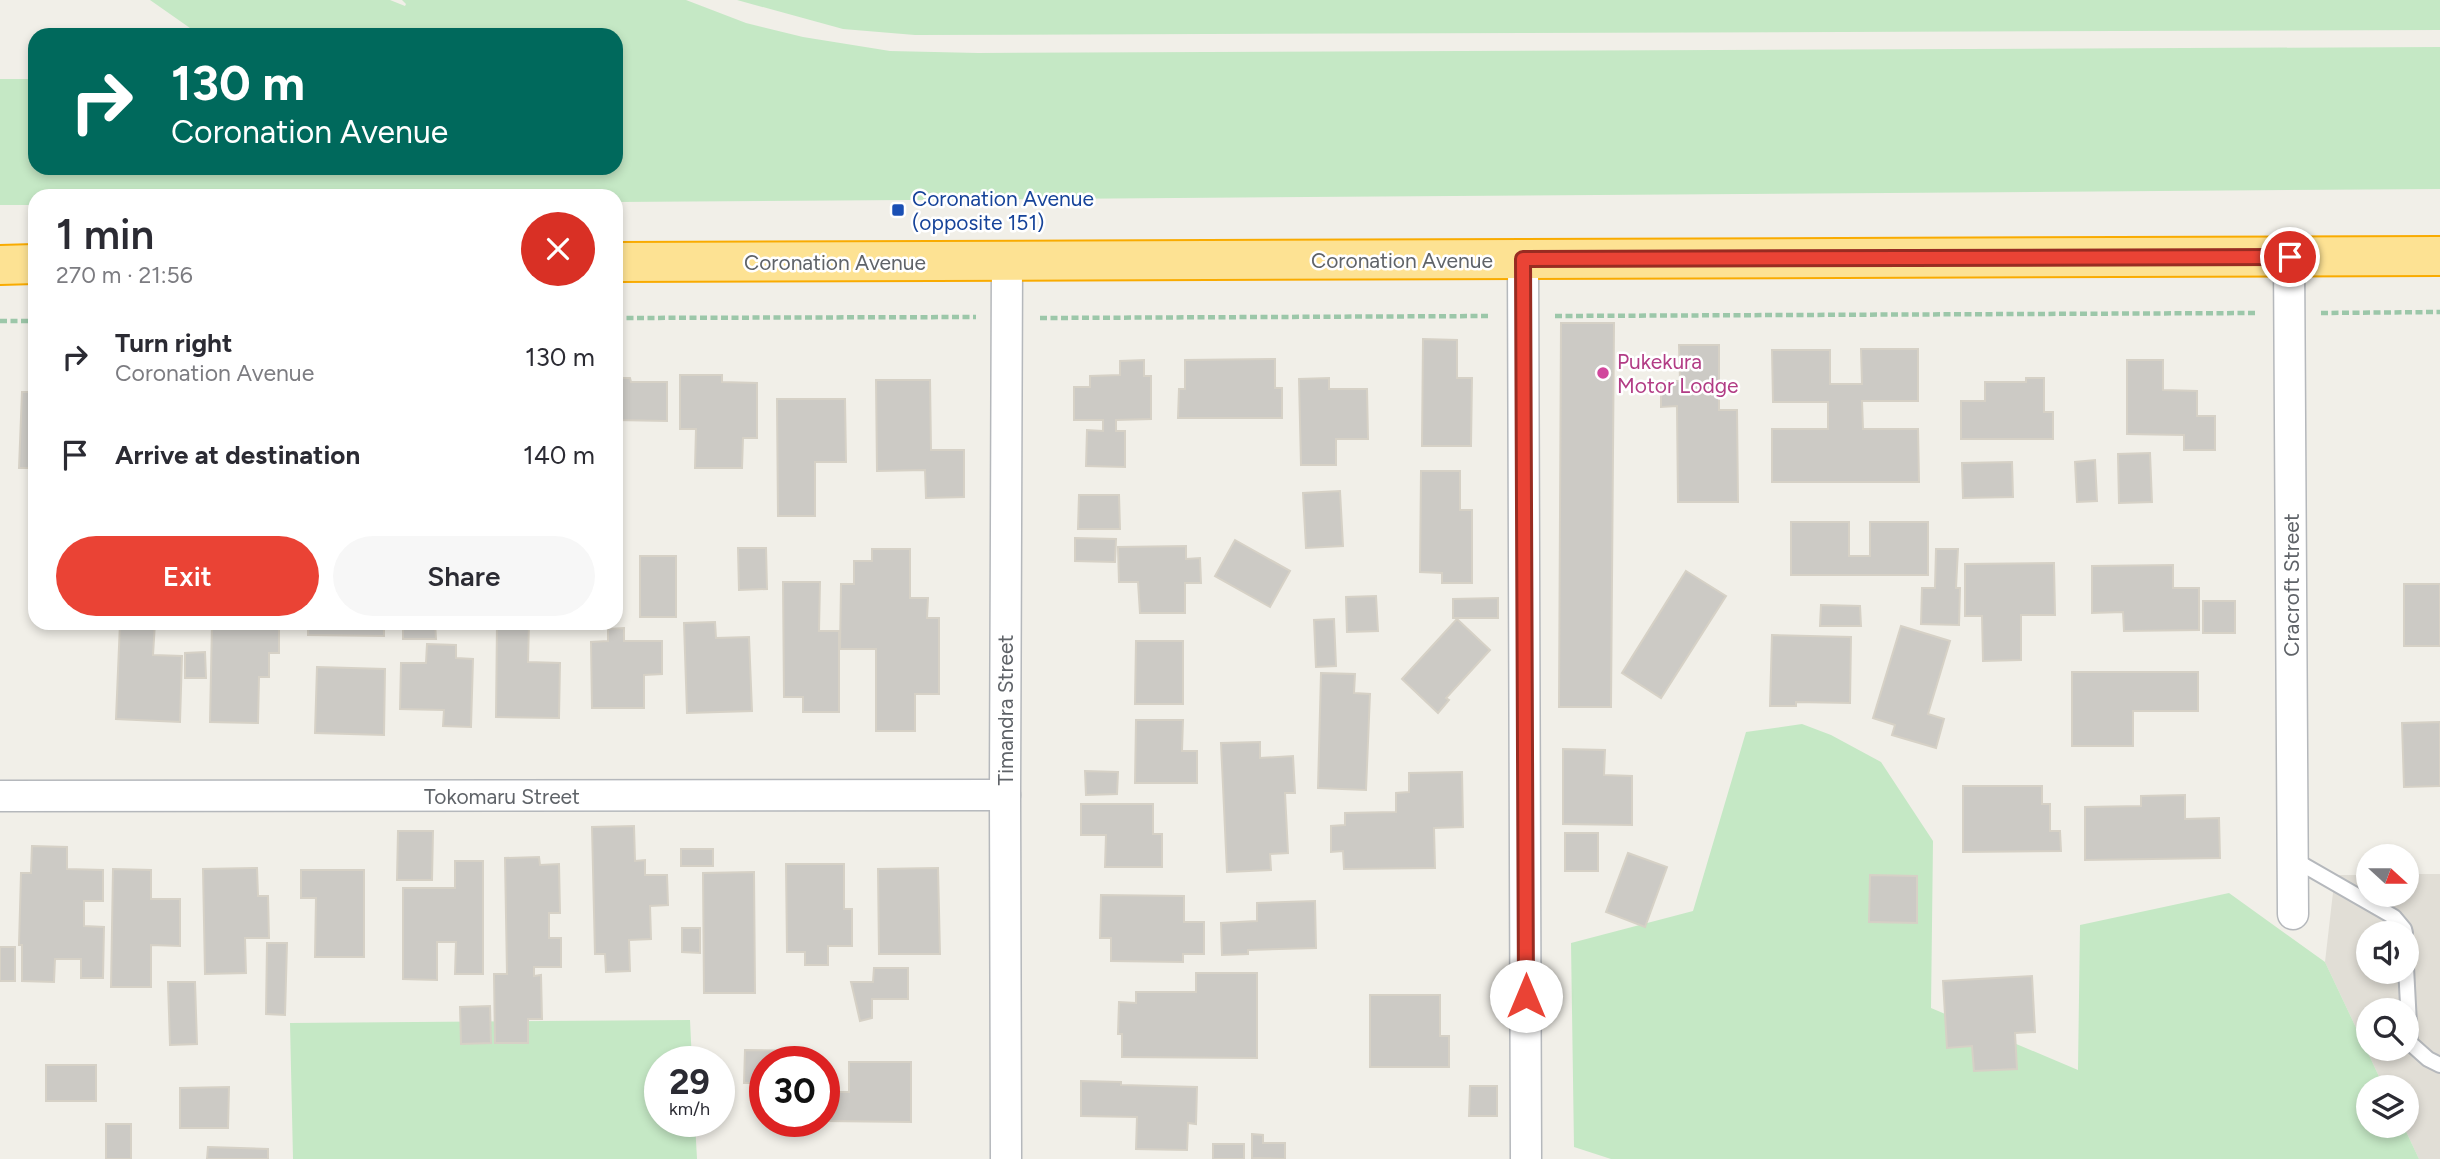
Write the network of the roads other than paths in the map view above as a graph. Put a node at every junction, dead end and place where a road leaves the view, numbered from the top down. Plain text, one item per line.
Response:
1 (2440, 256) edge
2 (2290, 257) junction
3 (1523, 259) junction
4 (1007, 261) junction
5 (623, 262) edge
6 (0, 264) edge
7 (28, 264) edge
8 (1005, 795) junction
9 (0, 796) edge
10 (2293, 859) junction
11 (2293, 914) dead end
12 (2397, 921) edge
13 (2407, 984) edge
14 (2440, 1065) edge
15 (1006, 1159) edge
16 (1526, 1159) edge

1 - 2 highway, Coronation Avenue
2 - 3 highway, Coronation Avenue
2 - 10 street, Cracroft Street
3 - 4 highway, Coronation Avenue
3 - 16 street
4 - 5 highway, Coronation Avenue
4 - 8 street, Timandra Street
6 - 7 highway
8 - 9 street, Tokomaru Street
8 - 15 street, Timandra Street
10 - 11 street, Cracroft Street
10 - 12 lane
13 - 14 lane

